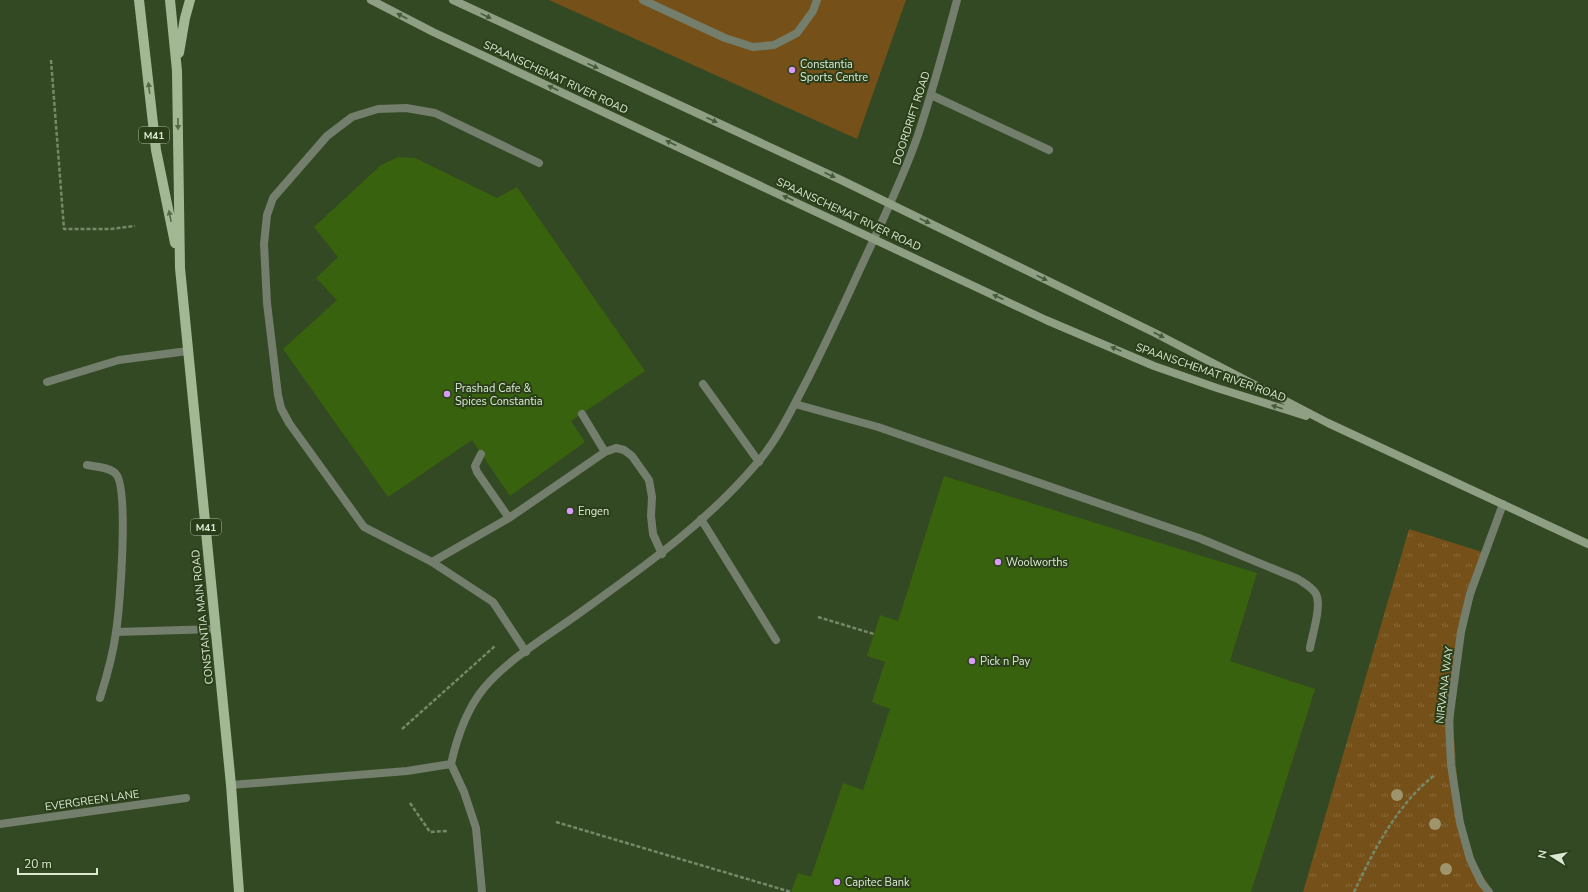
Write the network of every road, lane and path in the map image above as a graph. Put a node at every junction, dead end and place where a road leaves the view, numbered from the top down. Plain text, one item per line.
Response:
1 (139, 0) edge
2 (170, 0) edge
3 (190, 0) edge
4 (371, 0) edge
5 (453, 0) edge
6 (643, 0) edge
7 (817, 0) edge
8 (957, 0) edge
9 (51, 60) dead end
10 (177, 70) junction
11 (931, 95) junction
12 (1049, 150) dead end
13 (538, 162) dead end
14 (890, 204) junction
15 (135, 226) dead end
16 (874, 238) junction
17 (180, 268) junction
18 (188, 351) junction
19 (47, 382) dead end
20 (703, 384) dead end
21 (795, 404) junction
22 (582, 414) dead end
23 (1328, 423) junction
24 (605, 452) junction
25 (482, 454) dead end
26 (758, 462) junction
27 (88, 465) dead end
28 (1503, 504) junction
29 (509, 518) junction
30 (701, 519) junction
31 (1588, 544) edge
32 (662, 554) junction
33 (432, 562) junction
34 (818, 617) dead end
35 (216, 629) junction
36 (116, 632) junction
37 (874, 634) dead end
38 (776, 640) dead end
39 (495, 646) dead end
40 (1310, 648) dead end
41 (526, 652) junction
42 (100, 698) dead end
43 (402, 729) dead end
44 (451, 764) junction
45 (1451, 765) junction
46 (232, 785) junction
47 (186, 798) dead end
48 (410, 803) dead end
49 (556, 822) dead end
50 (0, 824) edge
51 (447, 831) dead end
52 (239, 892) edge
53 (482, 892) edge
54 (791, 892) edge
55 (1354, 892) edge
56 (1489, 892) edge

17 -> 1 main road, CONSTANTIA MAIN ROAD / M41
2 - 10 main road, CONSTANTIA MAIN ROAD / M41
3 - 10 main road
16 -> 4 main road, SPAANSCHEMAT RIVER ROAD
5 -> 14 main road, SPAANSCHEMAT RIVER ROAD
6 - 7 street
8 - 11 street, DOORDRIFT ROAD
9 - 15 path
10 -> 17 main road, CONSTANTIA MAIN ROAD / M41
11 - 12 street
11 - 14 street, DOORDRIFT ROAD
13 - 33 street
14 - 16 street, DOORDRIFT ROAD
14 -> 23 main road, SPAANSCHEMAT RIVER ROAD
16 - 21 street, DOORDRIFT ROAD
23 -> 16 main road, SPAANSCHEMAT RIVER ROAD
17 - 18 main road, CONSTANTIA MAIN ROAD / M41
18 - 19 street
18 - 35 main road, CONSTANTIA MAIN ROAD / M41
20 - 26 street
21 - 26 street, DOORDRIFT ROAD
21 - 40 street
22 - 24 street
23 - 28 main road, SPAANSCHEMAT RIVER ROAD
24 - 29 street
24 - 32 street
25 - 29 street
26 - 30 street, DOORDRIFT ROAD
27 - 36 street
28 - 31 main road, SPAANSCHEMAT RIVER ROAD
28 - 45 street, NIRVANA WAY
29 - 33 street
30 - 32 street, DOORDRIFT ROAD
30 - 38 street
32 - 41 street, DOORDRIFT ROAD
33 - 41 street
34 - 37 path
35 - 36 street
35 - 46 main road, CONSTANTIA MAIN ROAD / M41
36 - 42 street
39 - 43 path
41 - 44 street, DOORDRIFT ROAD
44 - 46 street
44 - 53 street
45 - 55 path
45 - 56 street, NIRVANA WAY
46 - 52 main road, CONSTANTIA MAIN ROAD / M41
47 - 50 street, EVERGREEN LANE
48 - 51 path
49 - 54 path

